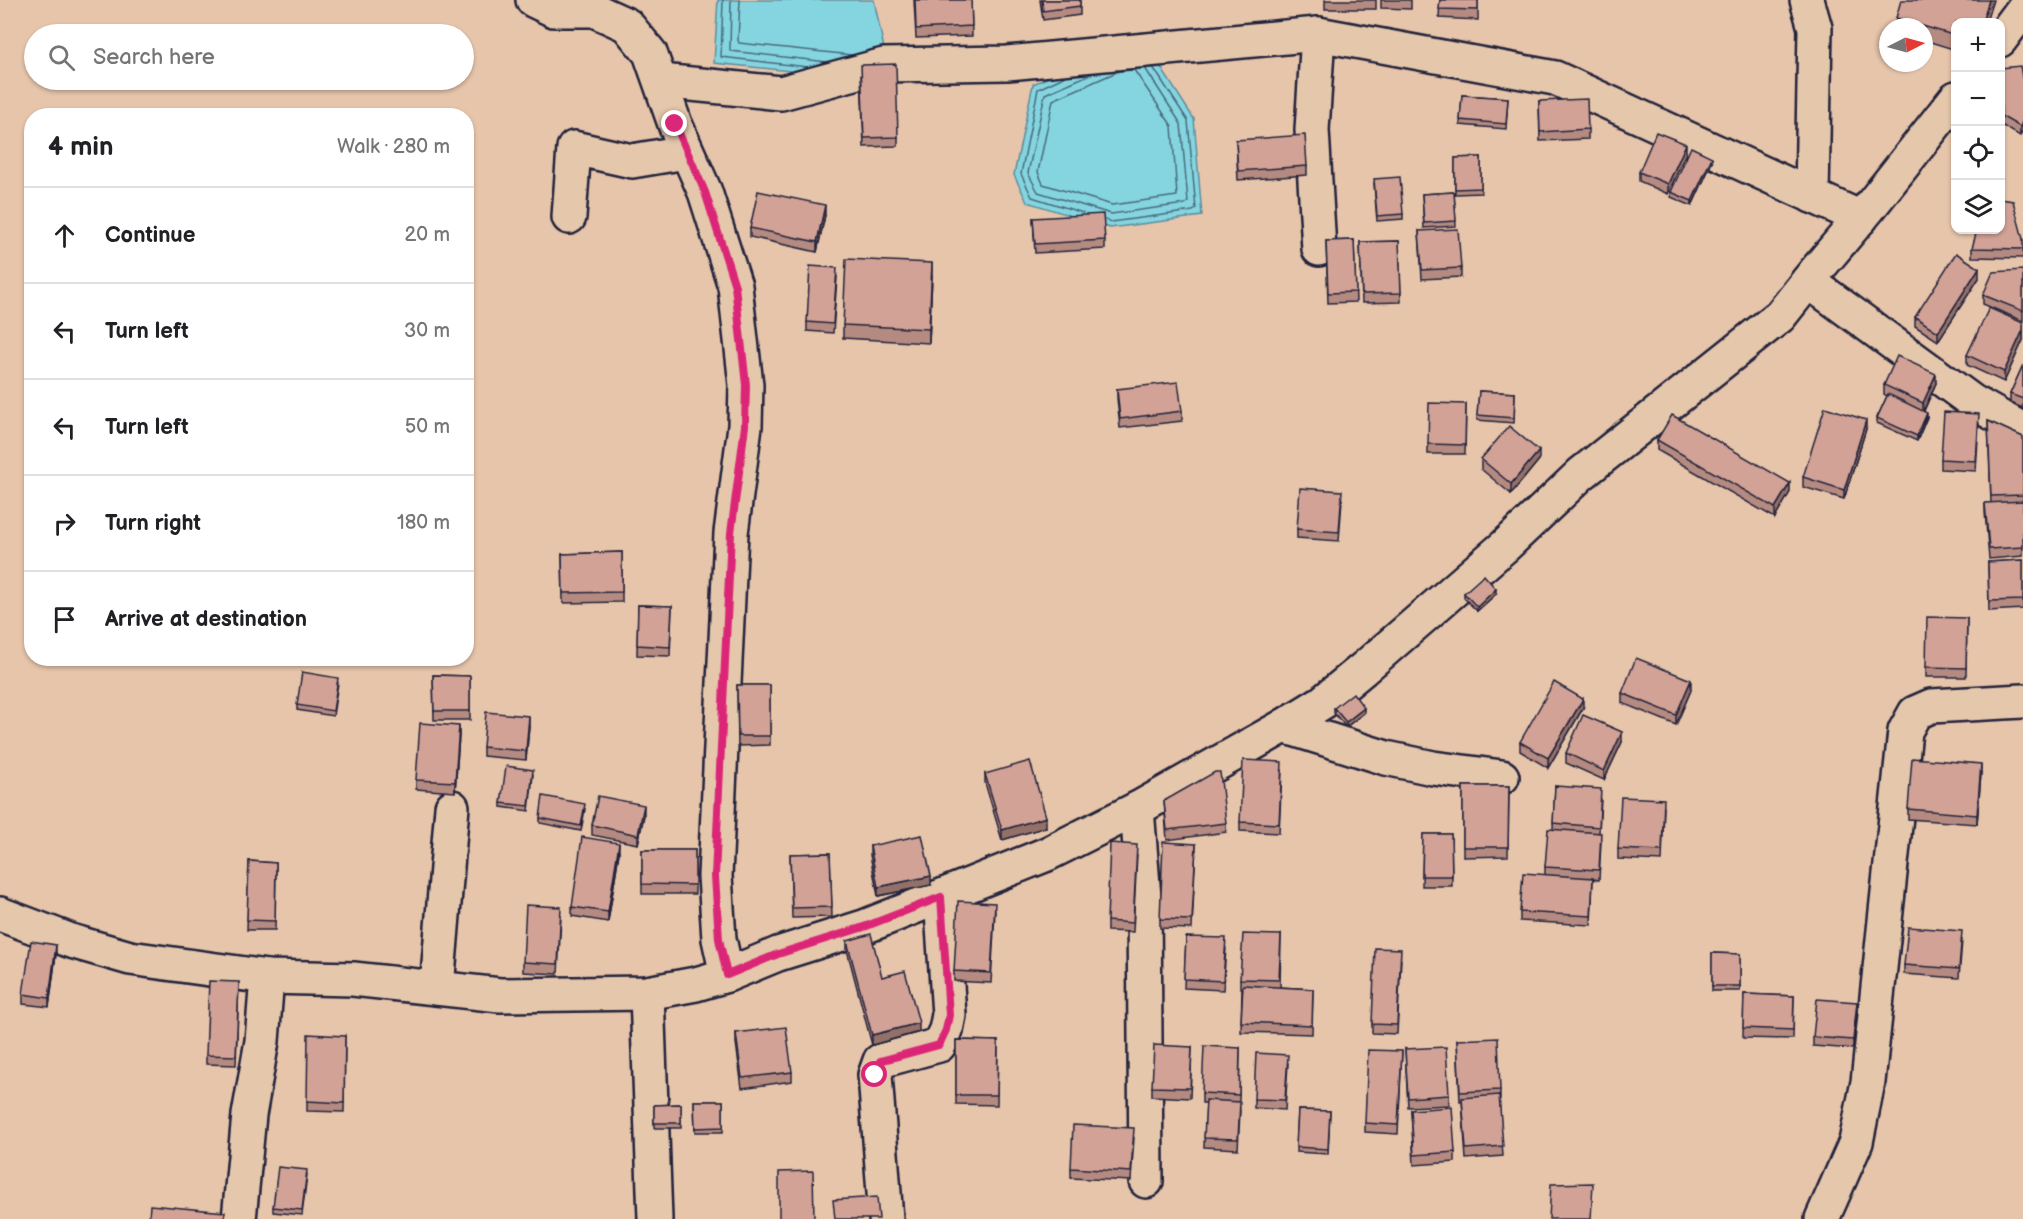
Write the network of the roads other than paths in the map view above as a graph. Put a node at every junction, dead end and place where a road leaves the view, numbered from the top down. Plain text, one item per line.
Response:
1 (533, 0) edge
2 (1807, 0) edge
3 (2023, 9) edge
4 (1318, 34) junction
5 (2005, 34) edge
6 (661, 81) junction
7 (1951, 104) edge
8 (686, 152) junction
9 (1812, 196) junction
10 (569, 217) dead end
11 (1861, 218) junction
12 (1319, 249) dead end
13 (1808, 281) junction
14 (2023, 430) edge
15 (2023, 701) edge
16 (1284, 726) junction
17 (1502, 777) dead end
18 (452, 807) dead end
19 (1137, 809) junction
20 (941, 897) junction
21 (0, 914) edge
22 (727, 975) junction
23 (267, 977) junction
24 (437, 988) junction
25 (647, 993) junction
26 (1146, 1181) dead end
27 (239, 1219) edge
28 (655, 1219) edge
29 (886, 1219) edge
30 (1822, 1219) edge

1 - 6 street
2 - 9 street
3 - 5 street
4 - 6 street
4 - 9 street
4 - 12 street
6 - 8 street
7 - 11 street
8 - 10 street
8 - 22 street
9 - 11 street
11 - 13 street
13 - 14 street
13 - 16 street
15 - 30 street
16 - 17 street
16 - 19 street
18 - 24 street
19 - 20 street
19 - 26 street
20 - 22 street
20 - 29 street
21 - 23 street
22 - 25 street
23 - 24 street
23 - 27 street
24 - 25 street
25 - 28 street

